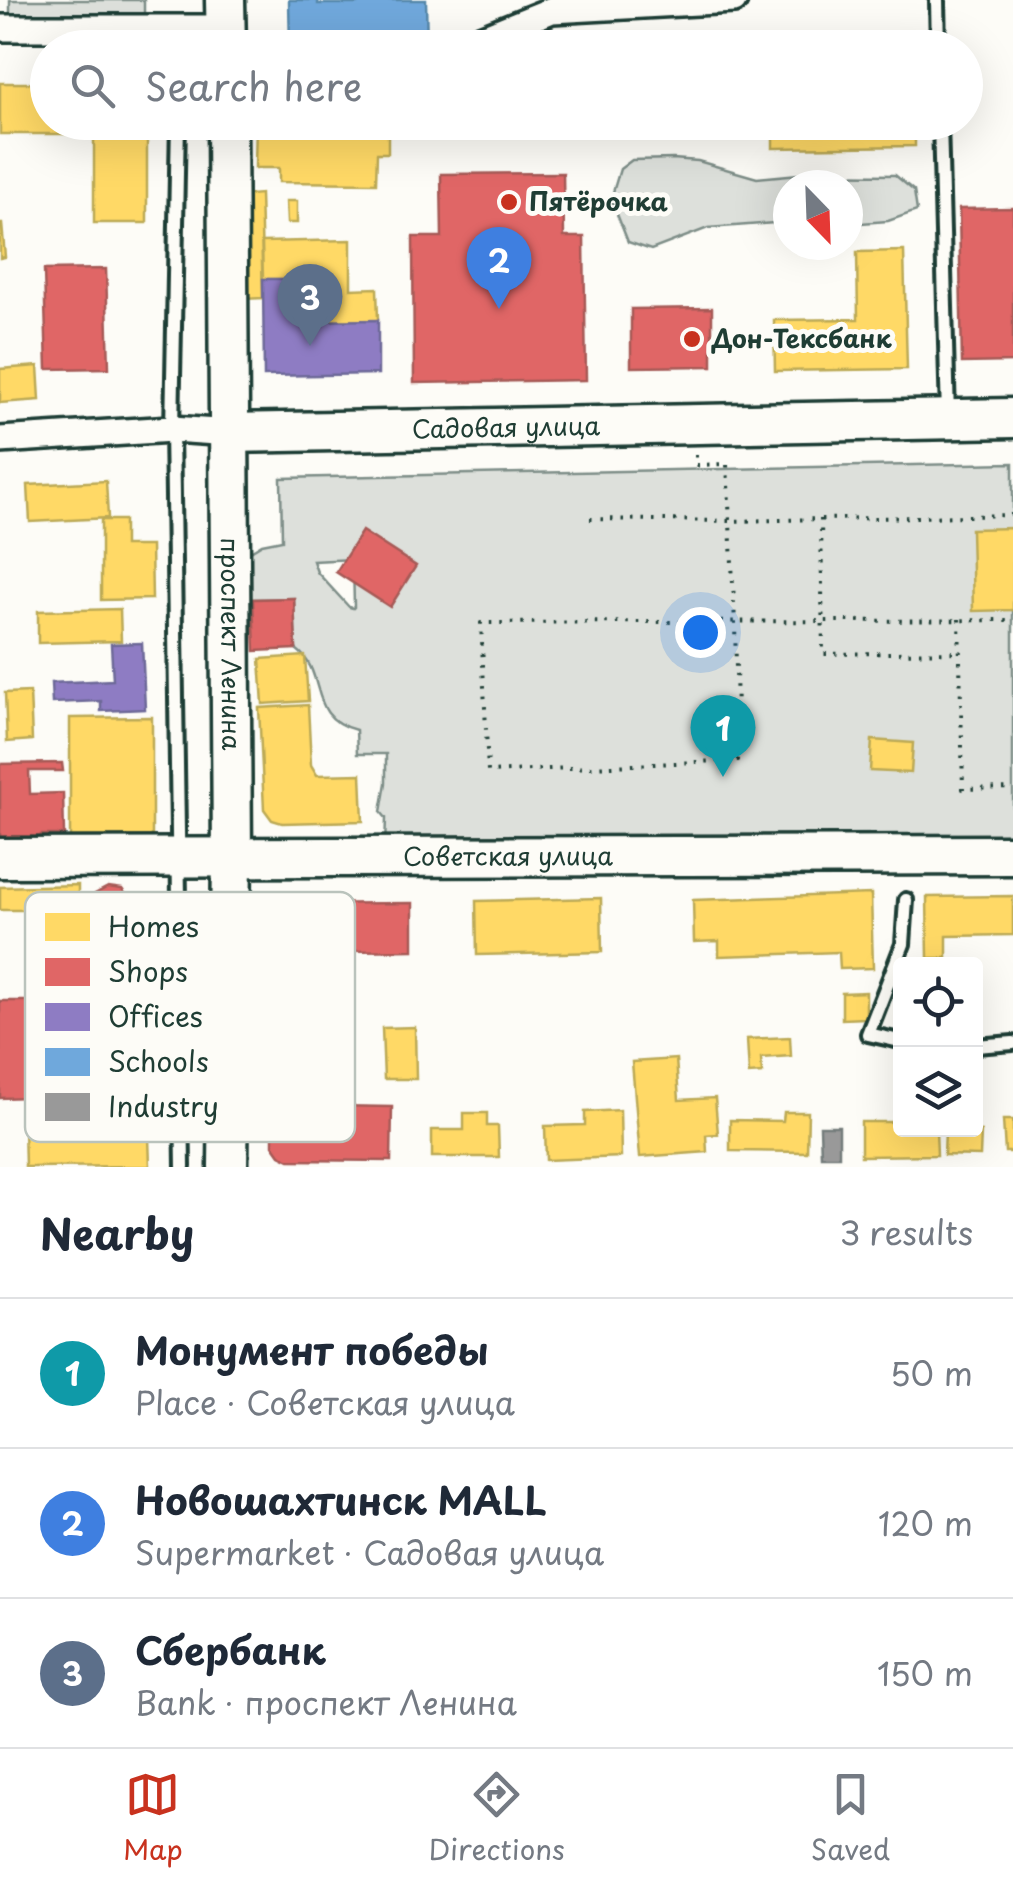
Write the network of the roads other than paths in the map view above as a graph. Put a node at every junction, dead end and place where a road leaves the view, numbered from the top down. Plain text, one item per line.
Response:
1 (734, 0) edge
2 (937, 0) edge
3 (0, 28) edge
4 (36, 30) edge
5 (503, 30) edge
6 (938, 30) edge
7 (178, 140) edge
8 (227, 140) edge
9 (940, 140) edge
10 (1013, 418) edge
11 (948, 419) junction
12 (172, 429) junction
13 (231, 433) junction
14 (0, 440) edge
15 (1013, 855) edge
16 (232, 856) junction
17 (0, 858) edge
18 (178, 858) junction
19 (178, 892) edge
20 (232, 892) edge
21 (906, 900) dead end
22 (897, 957) edge
23 (893, 968) edge
24 (893, 1039) edge
25 (1013, 1043) edge
26 (983, 1045) edge
27 (182, 1142) edge
28 (228, 1142) edge
29 (182, 1167) edge
30 (228, 1167) edge

1 - 5 street
2 - 6 lane
3 - 4 street
7 - 12 lane
8 - 13 street, проспект Ленина
9 - 11 lane
10 - 11 street, Садовая улица
11 - 13 street, Садовая улица
12 - 13 street, Садовая улица
12 - 14 street, Садовая улица
12 - 18 lane
13 - 16 street, проспект Ленина
15 - 16 street, Советская улица
16 - 18 street, Советская улица
16 - 20 street, проспект Ленина
17 - 18 street, Советская улица
18 - 19 lane
21 - 22 lane
23 - 24 lane
25 - 26 lane
27 - 29 lane
28 - 30 street, проспект Ленина

